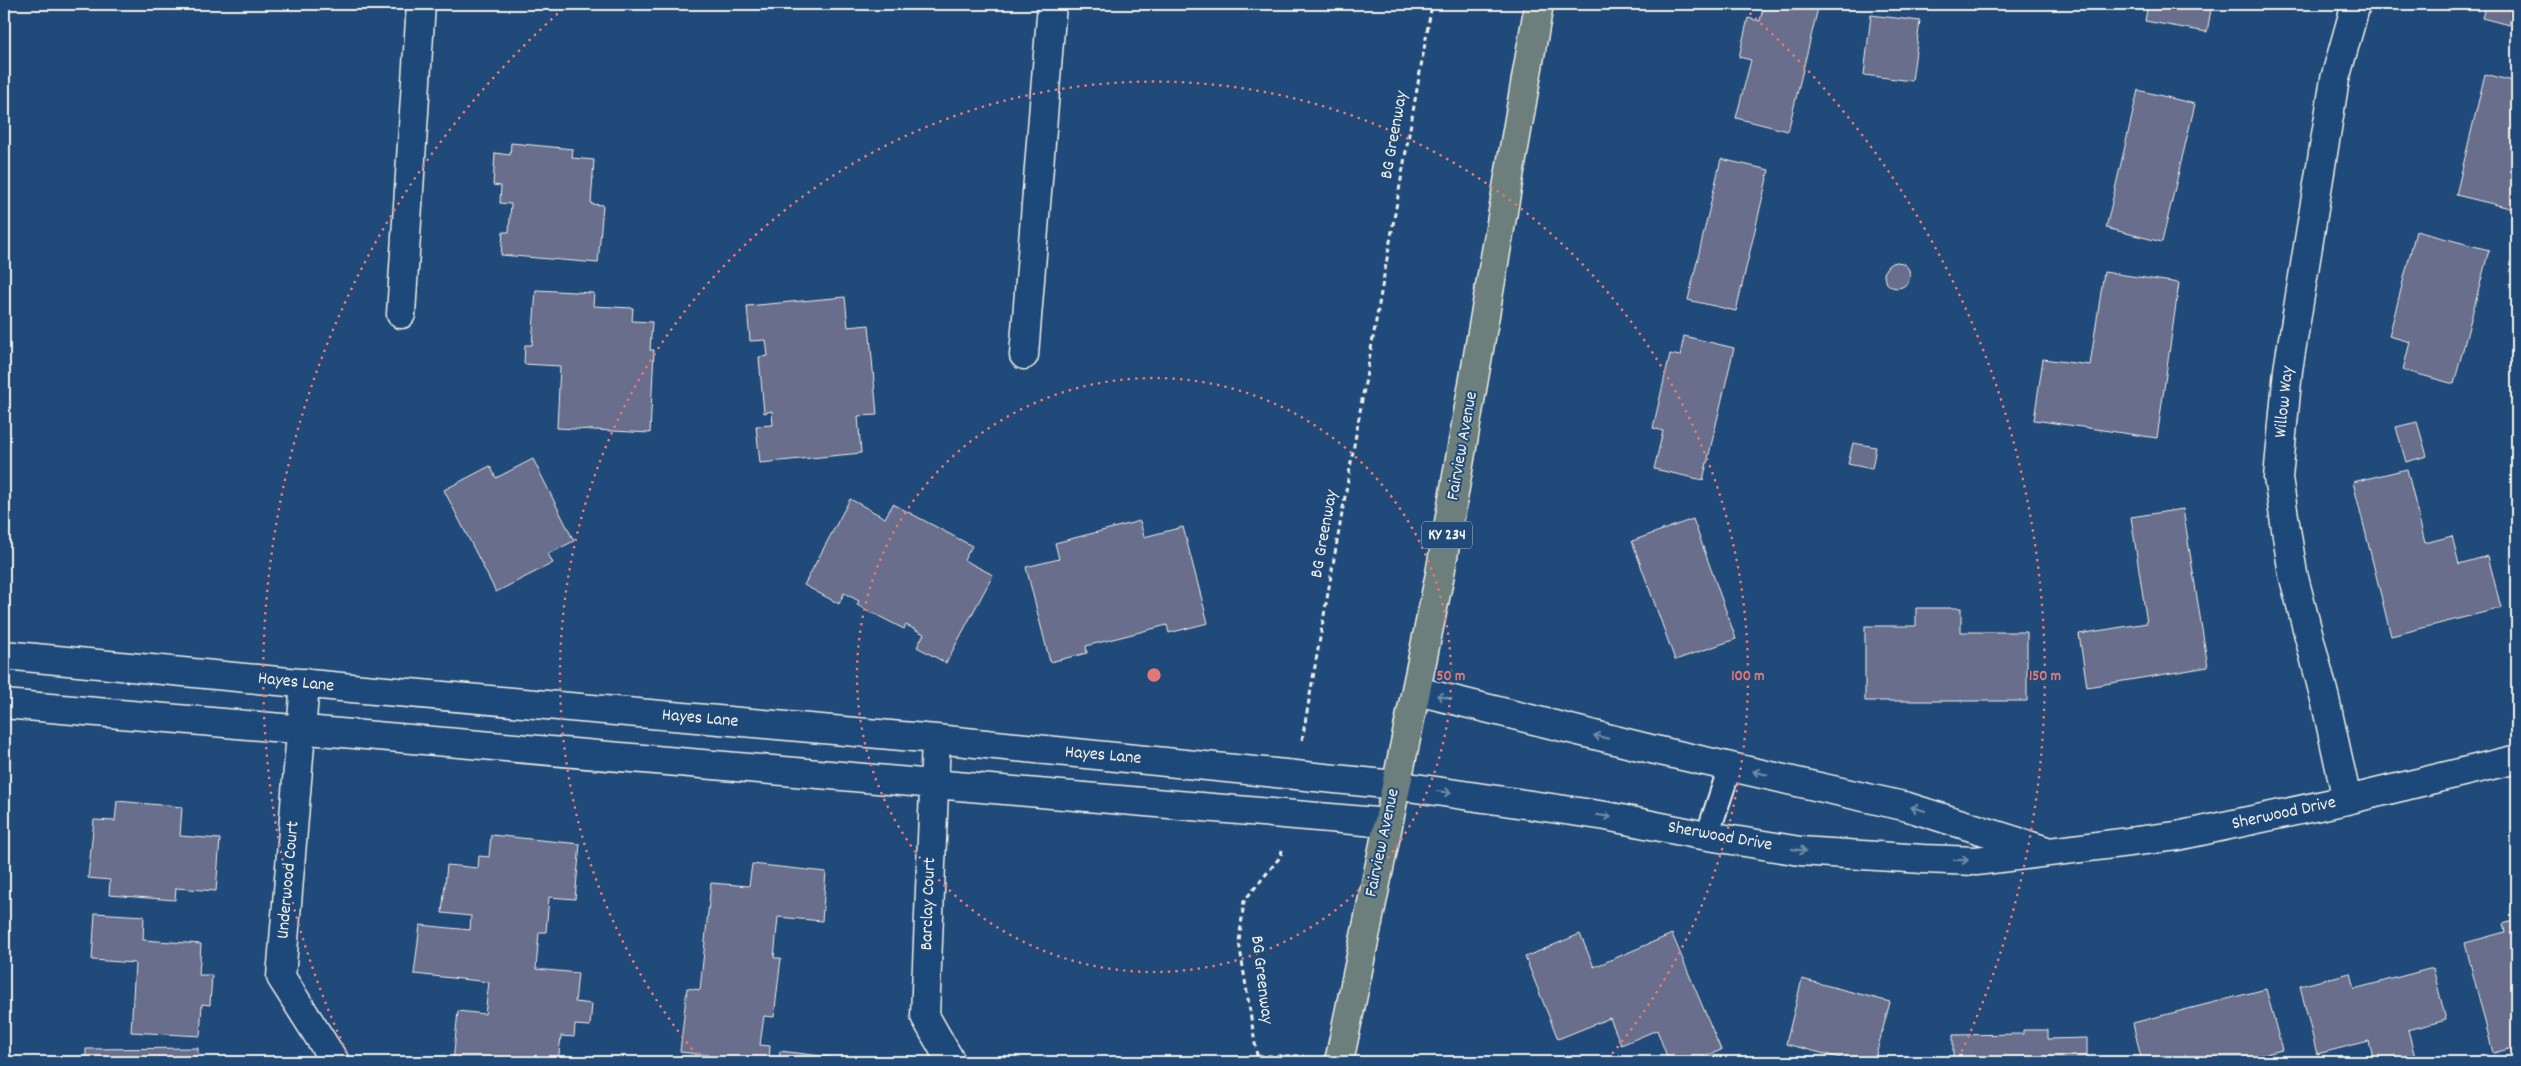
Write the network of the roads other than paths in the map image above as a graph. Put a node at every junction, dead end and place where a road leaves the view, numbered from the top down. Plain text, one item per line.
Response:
1 (421, 4) edge
2 (1052, 4) edge
3 (1539, 4) edge
4 (2356, 4) edge
5 (401, 314) dead end
6 (1024, 355) dead end
7 (4, 655) edge
8 (305, 683) junction
9 (1416, 691) junction
10 (4, 704) edge
11 (302, 728) junction
12 (936, 739) junction
13 (2517, 759) edge
14 (1730, 767) junction
15 (933, 782) junction
16 (1396, 786) junction
17 (2347, 800) junction
18 (1388, 823) junction
19 (1707, 836) junction
20 (2048, 852) junction
21 (1339, 1059) edge
22 (335, 1062) edge
23 (951, 1062) edge

1 - 5 street
2 - 6 street
3 - 9 main road, Fairview Avenue / KY 234
4 - 17 street, Willow Way
7 - 8 street, Hayes Lane
8 - 11 street, Underwood Court
8 - 12 street, Hayes Lane
14 -> 9 street, Sherwood Drive
9 - 16 main road, Fairview Avenue / KY 234
10 - 11 street
11 - 15 street
11 - 22 street, Underwood Court
12 - 15 street, Barclay Court
12 - 16 street, Hayes Lane
13 - 17 street, Sherwood Drive
14 - 19 lane
20 -> 14 street, Sherwood Drive
15 - 18 street
15 - 23 street, Barclay Court
16 - 18 main road, Fairview Avenue / KY 234
16 -> 19 street, Sherwood Drive
17 - 20 street, Sherwood Drive
18 - 21 main road, Fairview Avenue / KY 234
19 -> 20 street, Sherwood Drive

